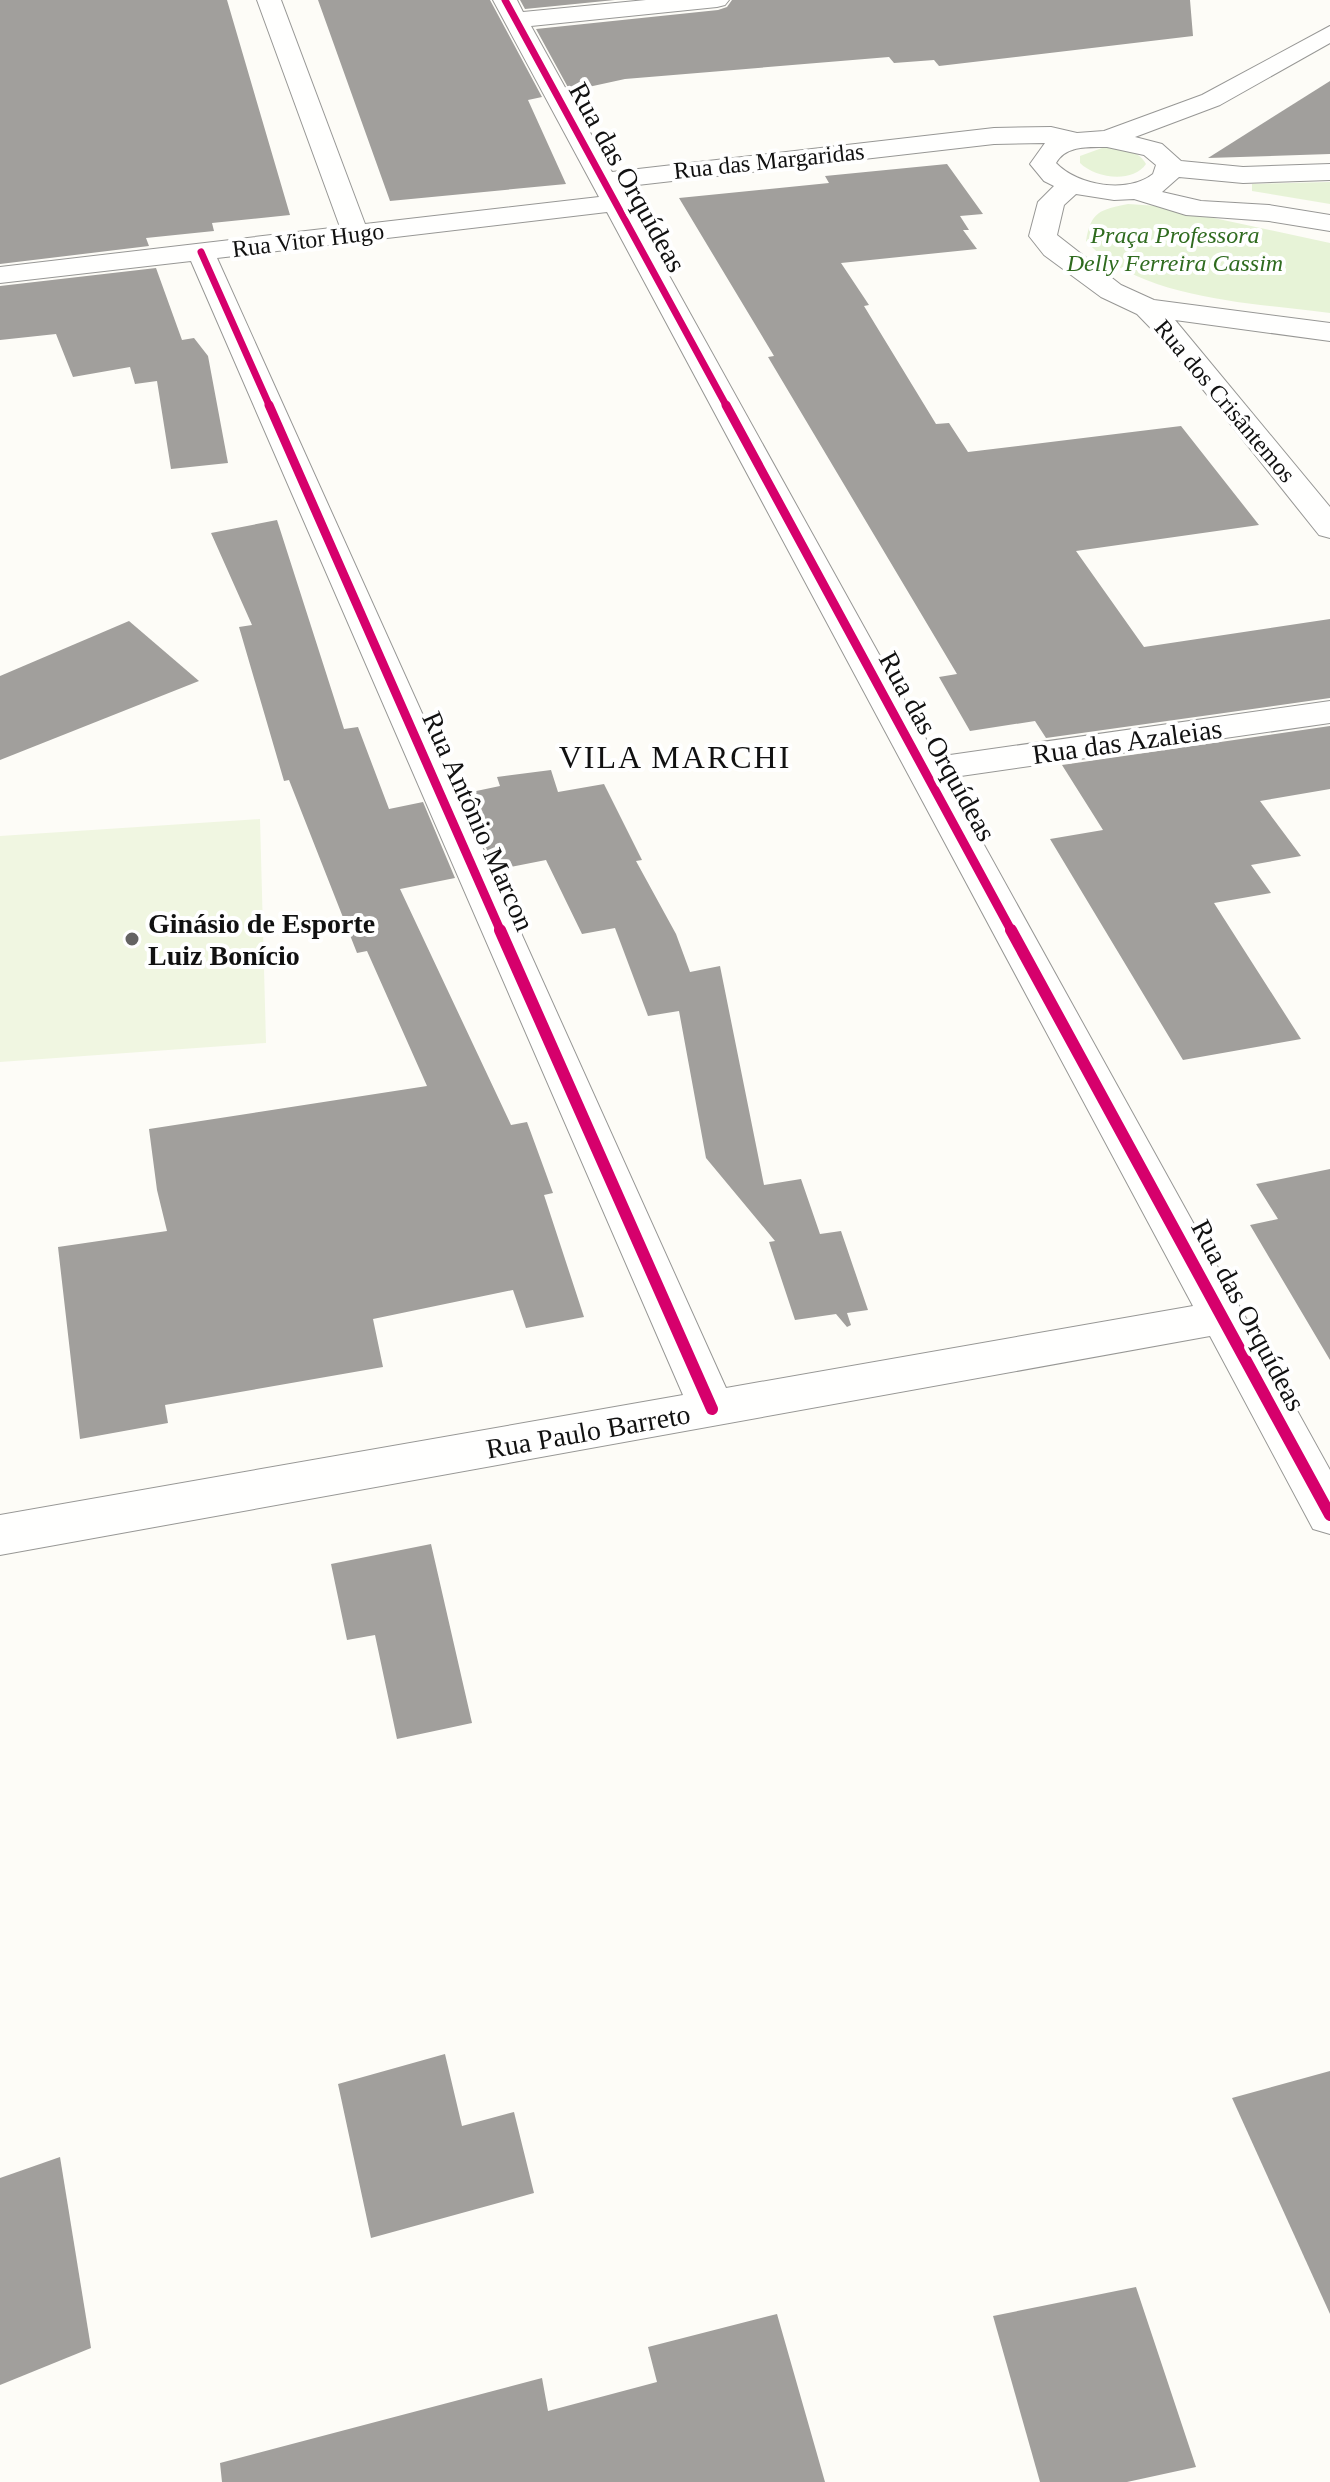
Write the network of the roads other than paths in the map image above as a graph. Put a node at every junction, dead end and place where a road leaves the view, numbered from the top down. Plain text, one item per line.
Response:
1 (269, 0) edge
2 (717, 0) edge
3 (510, 10) edge
4 (1330, 33) edge
5 (1211, 100) junction
6 (1107, 139) junction
7 (1076, 140) junction
8 (936, 143) junction
9 (1043, 164) junction
10 (1164, 164) junction
11 (1330, 172) edge
12 (1070, 185) junction
13 (1136, 191) junction
14 (609, 192) junction
15 (1102, 192) junction
16 (1270, 213) junction
17 (1330, 223) edge
18 (1043, 225) junction
19 (356, 235) junction
20 (201, 252) junction
21 (0, 275) edge
22 (1147, 308) junction
23 (1330, 332) edge
24 (1330, 528) edge
25 (1330, 712) edge
26 (924, 770) junction
27 (1224, 1317) junction
28 (712, 1409) junction
29 (1330, 1515) edge
30 (0, 1535) edge

1 - 19 street
2 - 3 street
3 - 14 street, Rua das Orquídeas
4 - 5 street
5 - 6 street
5 - 10 street
6 - 7 street, Rua das Margaridas
6 - 10 street
7 - 8 street, Rua das Margaridas
7 - 9 street
8 - 9 street, Rua das Margaridas
8 - 14 street, Rua das Margaridas
9 - 12 street, Rua das Margaridas
10 - 11 street
10 - 13 street
10 - 16 street
12 - 15 street
12 - 18 street
13 - 15 street
13 - 16 street
14 - 19 street, Rua Vitor Hugo
14 - 26 street, Rua das Orquídeas
15 - 18 street
16 - 17 street
18 - 22 street, Rua dos Crisântemos
19 - 20 street, Rua Vitor Hugo
20 - 21 street, Rua Vitor Hugo
20 - 28 street, Rua Antônio Marcon
22 - 23 street
22 - 24 street, Rua dos Crisântemos
25 - 26 street, Rua das Azaleias
26 - 27 street, Rua das Orquídeas
27 - 28 street, Rua Paulo Barreto
27 - 29 street, Rua das Orquídeas
28 - 30 street, Rua Paulo Barreto

